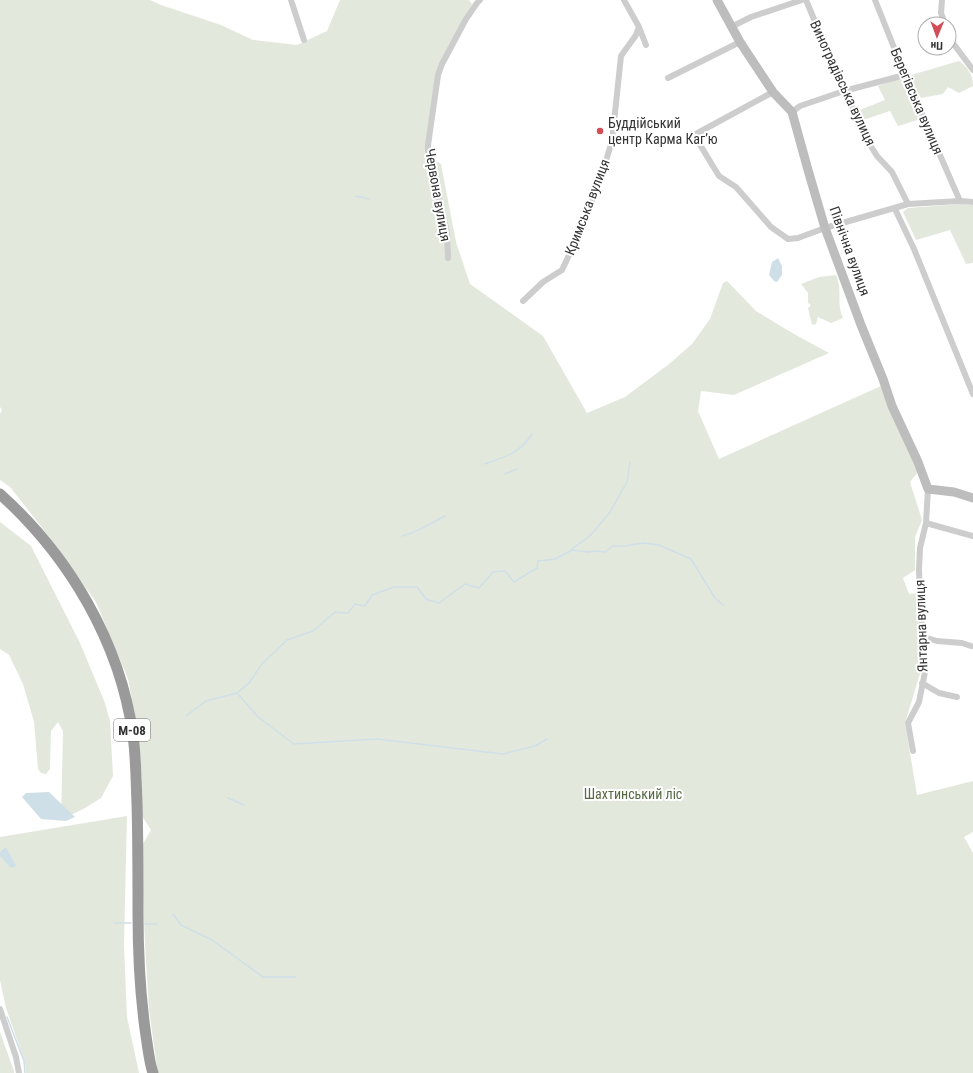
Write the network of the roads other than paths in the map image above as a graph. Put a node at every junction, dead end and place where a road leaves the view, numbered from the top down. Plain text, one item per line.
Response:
1 (291, 0) edge
2 (480, 0) edge
3 (624, 0) edge
4 (717, 0) edge
5 (802, 0) edge
6 (806, 0) edge
7 (875, 0) edge
8 (942, 0) edge
9 (943, 16) edge
10 (639, 27) junction
11 (732, 27) junction
12 (304, 40) dead end
13 (740, 42) junction
14 (646, 45) dead end
15 (957, 48) edge
16 (973, 70) edge
17 (904, 75) junction
18 (668, 78) dead end
19 (844, 91) junction
20 (773, 92) junction
21 (792, 112) junction
22 (960, 201) junction
23 (973, 202) edge
24 (908, 204) junction
25 (895, 208) junction
26 (825, 228) junction
27 (448, 258) dead end
28 (523, 301) dead end
29 (973, 394) edge
30 (928, 489) junction
31 (0, 494) edge
32 (973, 498) edge
33 (926, 523) junction
34 (973, 536) edge
35 (924, 637) junction
36 (971, 646) dead end
37 (922, 683) junction
38 (957, 697) dead end
39 (913, 751) dead end
40 (0, 1009) edge
41 (19, 1073) edge
42 (153, 1073) edge

1 - 12 street
2 - 27 street, Червона вулиця
3 - 10 street
4 - 11 street, Північна вулиця
5 - 11 street
6 - 19 street, Виноградівська вулиця
7 - 17 street, Берегівська вулиця
8 - 9 street
10 - 14 street
10 - 28 street, Кримська вулиця
11 - 13 street, Північна вулиця
13 - 18 street
13 - 20 street, Північна вулиця
15 - 16 street
17 - 19 street
17 - 22 street, Берегівська вулиця
19 - 21 street
19 - 24 street, Виноградівська вулиця
20 - 21 street, Північна вулиця
20 - 26 street
21 - 26 street, Північна вулиця
22 - 23 street
22 - 24 street
24 - 25 street
25 - 26 street
25 - 29 street
26 - 30 street, Північна вулиця
30 - 32 street
30 - 33 street, Північна вулиця
31 - 42 highway, М-08
33 - 34 street
33 - 35 street, Янтарна вулиця
35 - 36 street
35 - 37 street, Янтарна вулиця
37 - 38 street
37 - 39 street, Янтарна вулиця
40 - 41 street

